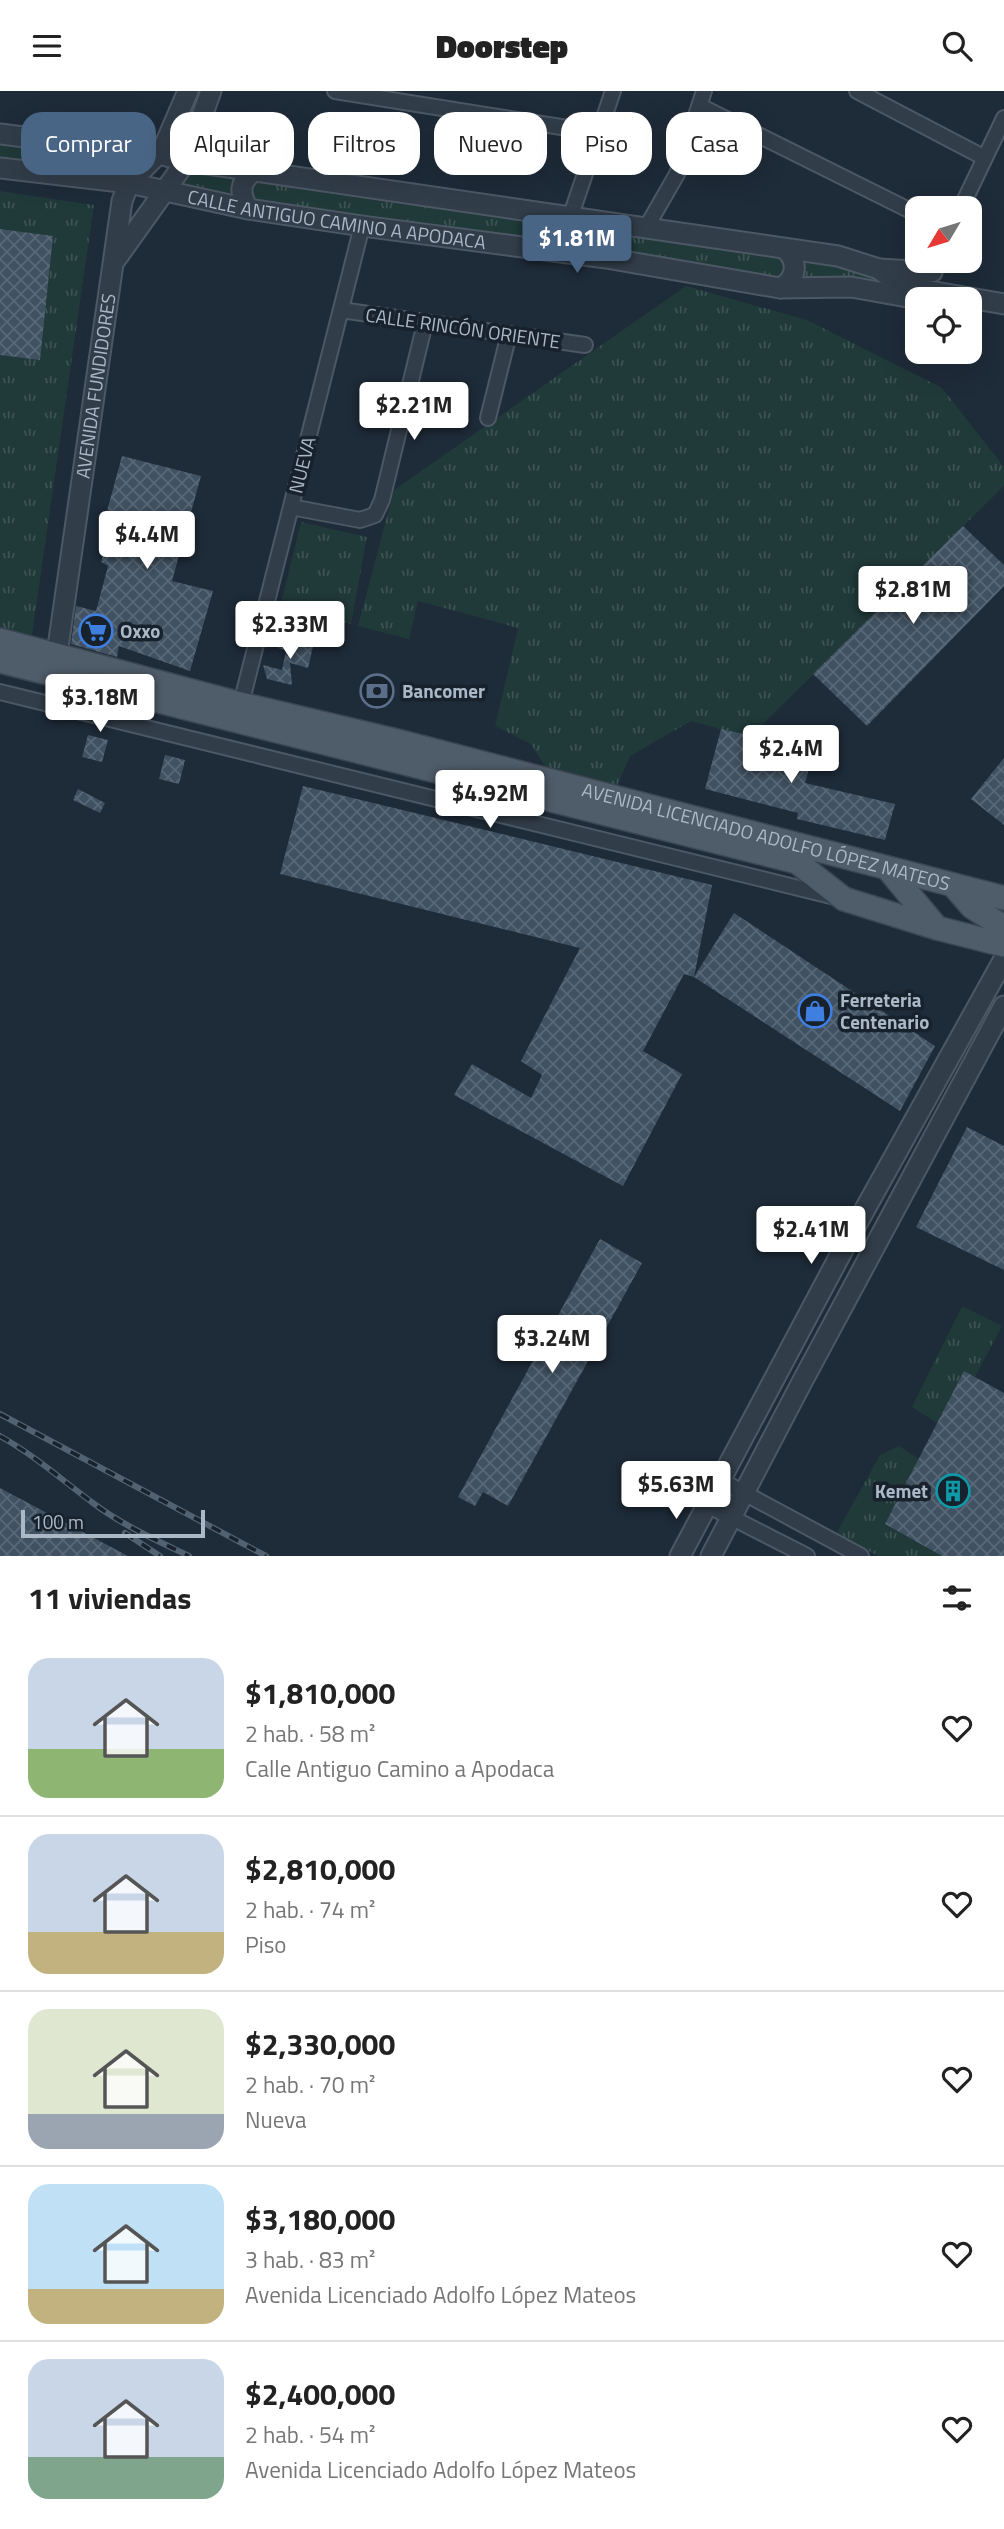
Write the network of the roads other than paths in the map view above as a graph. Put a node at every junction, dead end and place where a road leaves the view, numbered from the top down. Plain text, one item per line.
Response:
1 (188, 91) edge
2 (211, 91) edge
3 (335, 91) edge
4 (613, 91) edge
5 (704, 91) edge
6 (857, 91) edge
7 (395, 95) edge
8 (700, 106) junction
9 (204, 112) edge
10 (606, 112) edge
11 (1004, 118) edge
12 (561, 125) edge
13 (0, 134) edge
14 (159, 154) junction
15 (170, 157) edge
16 (985, 158) junction
17 (0, 168) edge
18 (175, 175) edge
19 (250, 175) edge
20 (281, 175) edge
21 (584, 175) edge
22 (129, 183) junction
23 (164, 190) junction
24 (967, 196) edge
25 (905, 208) edge
26 (248, 209) junction
27 (570, 218) junction
28 (362, 226) junction
29 (646, 228) junction
30 (785, 249) junction
31 (113, 263) junction
32 (905, 268) edge
33 (878, 269) junction
34 (907, 287) edge
35 (780, 288) junction
36 (905, 293) edge
37 (982, 302) edge
38 (1004, 304) edge
39 (982, 308) edge
40 (341, 310) junction
41 (1004, 312) edge
42 (425, 323) junction
43 (509, 334) junction
44 (585, 345) dead end
45 (488, 418) dead end
46 (291, 507) junction
47 (0, 640) edge
48 (0, 660) edge
49 (58, 665) junction
50 (0, 691) edge
51 (241, 704) junction
52 (797, 862) junction
53 (888, 869) junction
54 (953, 885) junction
55 (1004, 898) edge
56 (844, 899) junction
57 (1004, 927) edge
58 (937, 928) junction
59 (1004, 945) edge
60 (1004, 959) edge
61 (1004, 1006) edge
62 (720, 1480) junction
63 (746, 1493) junction
64 (707, 1505) junction
65 (732, 1518) junction
66 (680, 1556) edge
67 (711, 1556) edge
68 (807, 1556) edge
69 (861, 1556) edge

1 - 14 street
2 - 9 street, AVENIDA FUNDIDORES
3 - 7 street
4 - 10 street
5 - 8 street
6 - 16 street
7 - 12 street
8 - 25 street
8 - 29 street
11 - 16 street
13 - 14 street, CALLE ANTIGUO CAMINO A APODACA
14 - 15 street, CALLE ANTIGUO CAMINO A APODACA
14 - 22 street
16 - 24 street
17 - 22 street, CALLE ANTIGUO CAMINO A APODACA
18 - 23 street, AVENIDA FUNDIDORES
19 - 26 street
20 - 27 street, CALLE ANTIGUO CAMINO A APODACA
21 - 27 street
22 - 23 street, CALLE ANTIGUO CAMINO A APODACA
22 - 31 street, AVENIDA FUNDIDORES
23 - 26 street, CALLE ANTIGUO CAMINO A APODACA
23 - 31 street, AVENIDA FUNDIDORES
26 - 28 street, CALLE ANTIGUO CAMINO A APODACA
27 - 29 street, CALLE ANTIGUO CAMINO A APODACA
28 - 35 street, CALLE ANTIGUO CAMINO A APODACA
28 - 40 street, NUEVA
29 - 30 street, CALLE ANTIGUO CAMINO A APODACA
30 - 33 street, CALLE ANTIGUO CAMINO A APODACA
30 - 35 street
31 - 49 street, AVENIDA FUNDIDORES
32 - 33 street
33 - 34 street, CALLE ANTIGUO CAMINO A APODACA
35 - 36 street, CALLE ANTIGUO CAMINO A APODACA
37 - 38 street, CALLE ANTIGUO CAMINO A APODACA
39 - 41 street
40 - 42 street, CALLE RINCÓN ORIENTE
40 - 46 street, NUEVA
42 - 43 street, CALLE RINCÓN ORIENTE
42 - 46 street
43 - 44 street, CALLE RINCÓN ORIENTE
43 - 45 street
46 - 51 street, NUEVA
47 - 49 main road, AVENIDA LICENCIADO ADOLFO LÓPEZ MATEOS
48 - 49 main road, AVENIDA LICENCIADO ADOLFO LÓPEZ MATEOS
49 - 51 main road, AVENIDA LICENCIADO ADOLFO LÓPEZ MATEOS
49 - 52 main road, AVENIDA LICENCIADO ADOLFO LÓPEZ MATEOS
50 - 56 street
51 - 53 main road, AVENIDA LICENCIADO ADOLFO LÓPEZ MATEOS
52 - 53 main road
52 - 56 main road, AVENIDA LICENCIADO ADOLFO LÓPEZ MATEOS
53 - 54 main road, AVENIDA LICENCIADO ADOLFO LÓPEZ MATEOS
53 - 58 main road
54 - 55 main road, AVENIDA LICENCIADO ADOLFO LÓPEZ MATEOS
54 - 57 main road
56 - 58 main road, AVENIDA LICENCIADO ADOLFO LÓPEZ MATEOS
58 - 59 main road, AVENIDA LICENCIADO ADOLFO LÓPEZ MATEOS
60 - 62 street
61 - 63 street
62 - 63 street
62 - 64 street
63 - 65 street
63 - 69 street
64 - 65 street
64 - 66 street
65 - 67 street
65 - 68 street

